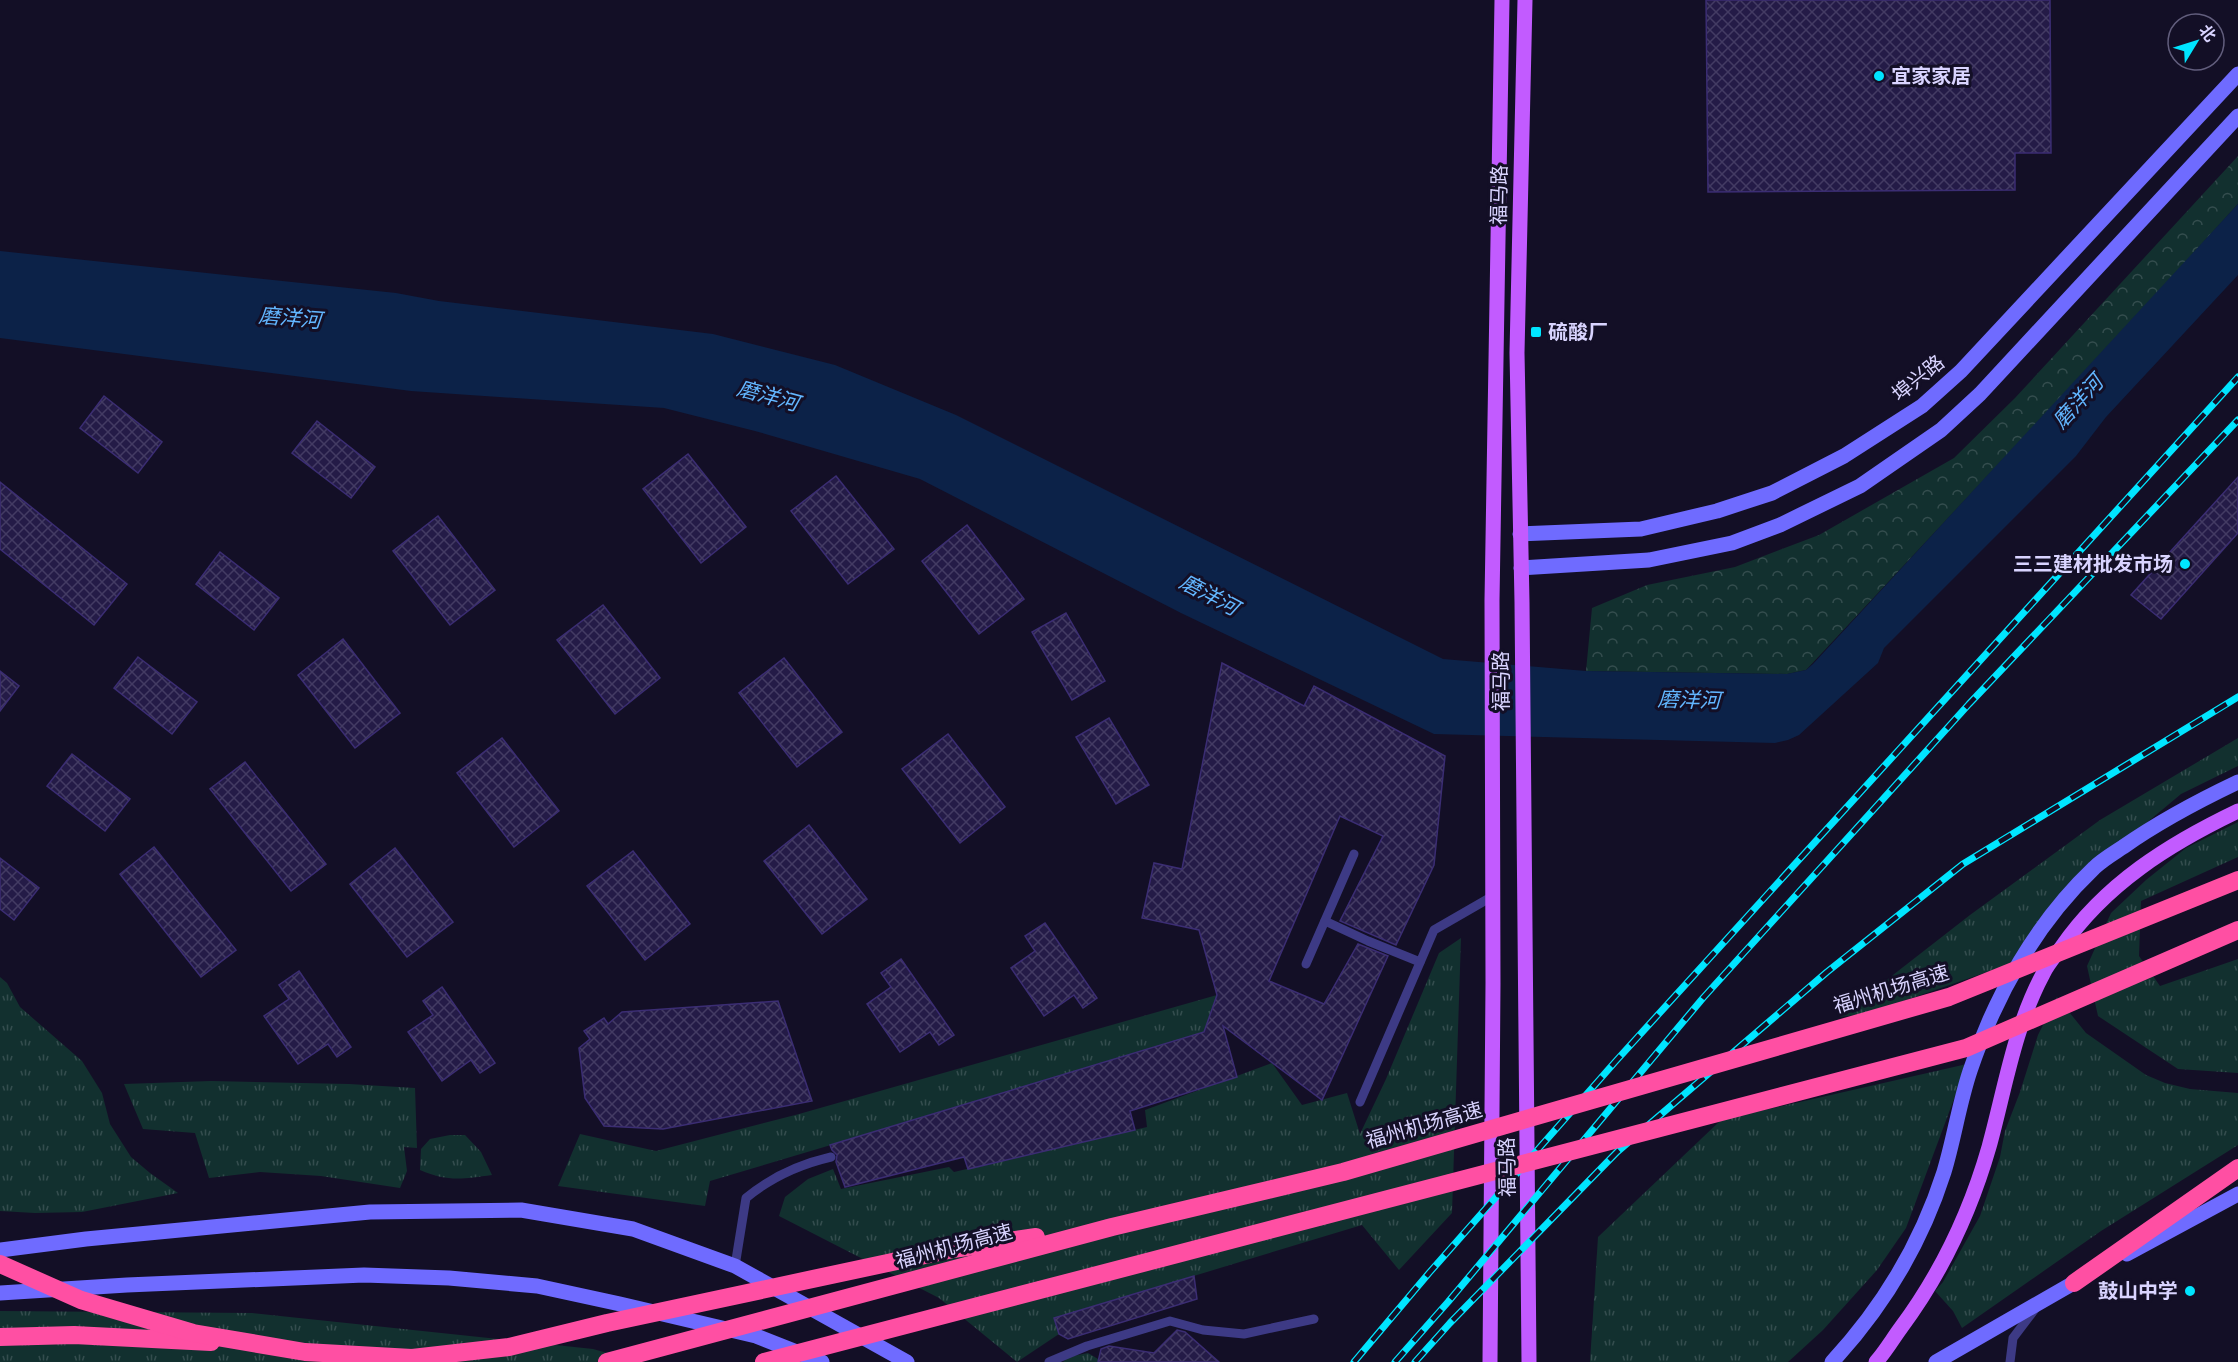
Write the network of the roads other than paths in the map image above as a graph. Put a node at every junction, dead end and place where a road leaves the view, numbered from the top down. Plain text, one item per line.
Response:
1 (1502, 0) edge
2 (1525, 0) edge
3 (2238, 74) edge
4 (2238, 116) edge
5 (1520, 534) junction
6 (1521, 568) junction
7 (2238, 782) edge
8 (2238, 812) edge
9 (1354, 854) dead end
10 (2238, 880) edge
11 (1493, 896) junction
12 (1325, 921) junction
13 (2238, 930) edge
14 (1420, 962) junction
15 (1306, 964) dead end
16 (1360, 1102) dead end
17 (831, 1157) dead end
18 (2238, 1168) edge
19 (2238, 1194) edge
20 (1112, 1227) junction
21 (0, 1250) edge
22 (0, 1264) edge
23 (735, 1266) junction
24 (2073, 1283) junction
25 (0, 1293) edge
26 (2043, 1299) junction
27 (1314, 1319) dead end
28 (0, 1337) edge
29 (260, 1344) junction
30 (607, 1362) edge
31 (764, 1362) edge
32 (822, 1362) edge
33 (907, 1362) edge
34 (1049, 1362) edge
35 (1490, 1362) edge
36 (1529, 1362) edge
37 (1832, 1362) edge
38 (1876, 1362) edge
39 (1936, 1362) edge
40 (2010, 1362) edge

1 - 11 main road, 福马路
2 - 5 main road, 福马路
3 - 5 main road, 埠兴路
4 - 6 main road
5 - 6 main road, 福马路
6 - 36 main road, 福马路
7 - 37 main road
8 - 38 main road
9 - 12 lane
10 - 20 highway, 福州机场高速, bridge
11 - 14 lane
11 - 35 main road, 福马路
12 - 14 lane
12 - 15 lane
13 - 31 highway, bridge
14 - 16 lane
17 - 23 lane
18 - 24 highway
19 - 24 main road
20 - 29 highway, bridge
20 - 30 highway, 福州机场高速, bridge
21 - 23 main road
22 - 29 highway, bridge
23 - 33 main road
24 - 26 main road
25 - 32 main road
26 - 39 main road
26 - 40 lane
27 - 34 lane
28 - 29 highway, bridge

